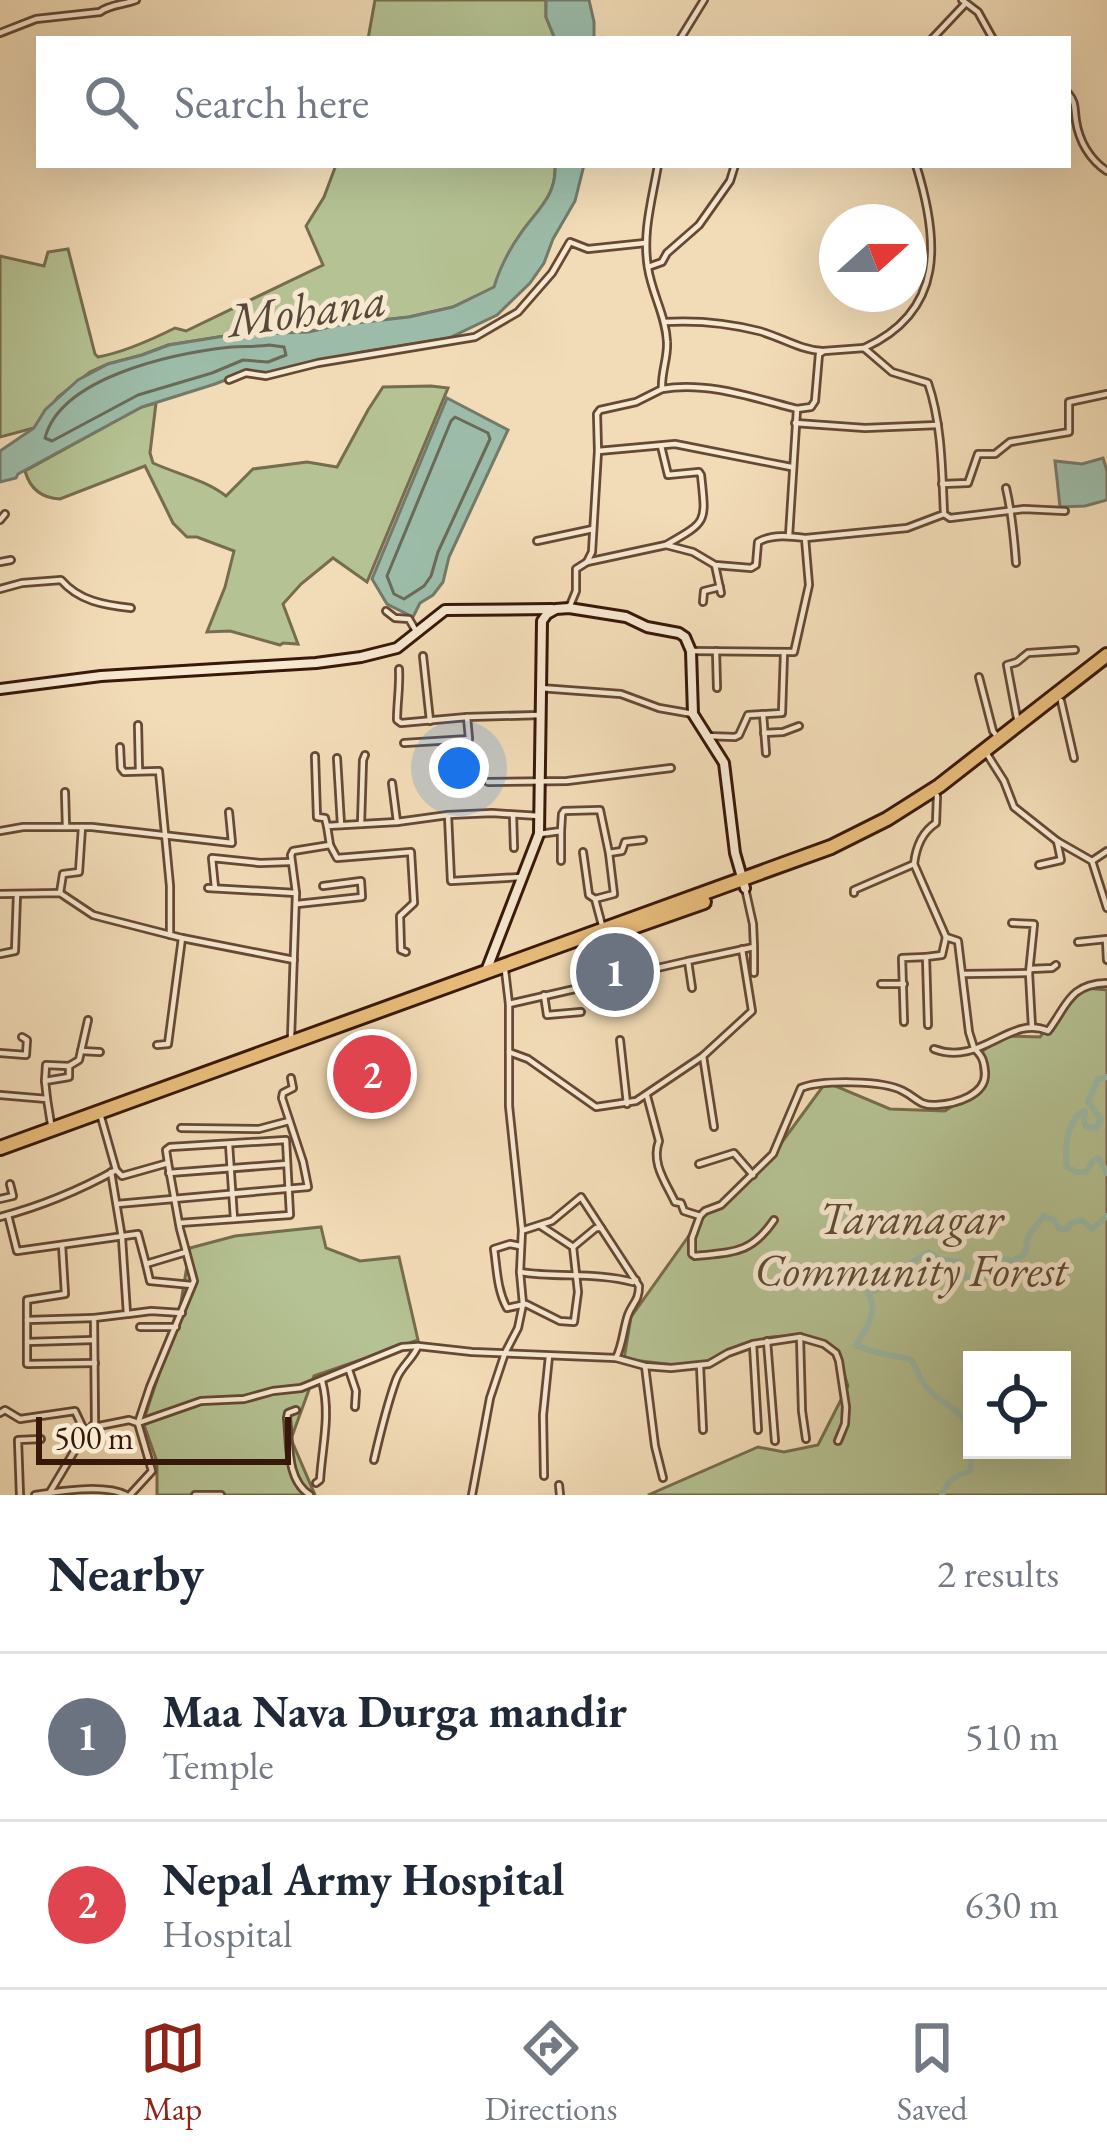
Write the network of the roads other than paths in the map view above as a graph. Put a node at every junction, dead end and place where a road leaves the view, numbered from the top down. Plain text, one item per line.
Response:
1 (136, 0) edge
2 (704, 0) edge
3 (964, 2) edge
4 (0, 34) edge
5 (682, 36) edge
6 (935, 36) edge
7 (991, 36) edge
8 (1071, 96) edge
9 (658, 168) edge
10 (734, 168) edge
11 (917, 168) edge
12 (1107, 171) edge
13 (645, 243) junction
14 (648, 267) junction
15 (664, 322) junction
16 (864, 348) junction
17 (824, 351) junction
18 (229, 380) dead end
19 (662, 389) junction
20 (1107, 394) edge
21 (797, 409) junction
22 (795, 423) junction
23 (938, 425) junction
24 (661, 446) junction
25 (598, 451) junction
26 (791, 467) junction
27 (942, 484) junction
28 (1006, 488) dead end
29 (1010, 510) junction
30 (1065, 511) dead end
31 (944, 514) junction
32 (593, 529) junction
33 (789, 536) junction
34 (805, 538) junction
35 (537, 542) dead end
36 (666, 545) junction
37 (11, 560) dead end
38 (0, 562) edge
39 (587, 562) junction
40 (1016, 563) dead end
41 (715, 566) junction
42 (0, 589) edge
43 (703, 602) dead end
44 (130, 608) dead end
45 (569, 608) junction
46 (556, 609) junction
47 (386, 611) dead end
48 (416, 631) junction
49 (1075, 650) dead end
50 (691, 651) junction
51 (716, 651) junction
52 (784, 653) junction
53 (1107, 655) edge
54 (423, 656) dead end
55 (1107, 664) edge
56 (399, 669) dead end
57 (980, 677) dead end
58 (540, 688) junction
59 (717, 688) dead end
60 (0, 689) edge
61 (1058, 698) junction
62 (693, 714) junction
63 (763, 714) junction
64 (540, 715) junction
65 (467, 717) junction
66 (430, 721) junction
67 (1020, 723) junction
68 (138, 725) dead end
69 (799, 726) dead end
70 (764, 733) junction
71 (705, 736) junction
72 (1000, 739) junction
73 (404, 743) dead end
74 (121, 747) dead end
75 (766, 753) dead end
76 (987, 753) junction
77 (365, 754) dead end
78 (315, 756) dead end
79 (337, 758) dead end
80 (1074, 758) dead end
81 (671, 768) dead end
82 (139, 770) junction
83 (542, 781) junction
84 (488, 782) dead end
85 (392, 783) dead end
86 (65, 792) dead end
87 (937, 796) junction
88 (229, 812) dead end
89 (448, 815) junction
90 (513, 815) junction
91 (541, 816) junction
92 (397, 822) junction
93 (361, 824) junction
94 (341, 825) junction
95 (327, 826) junction
96 (66, 827) junction
97 (82, 827) junction
98 (0, 831) edge
99 (561, 831) junction
100 (166, 834) junction
101 (539, 834) junction
102 (643, 840) dead end
103 (1057, 841) junction
104 (330, 845) junction
105 (514, 848) dead end
106 (1107, 851) edge
107 (583, 852) dead end
108 (609, 853) junction
109 (561, 860) dead end
110 (1092, 861) junction
111 (292, 862) junction
112 (914, 864) junction
113 (1039, 865) dead end
114 (521, 878) junction
115 (743, 885) junction
116 (322, 886) dead end
117 (60, 893) junction
118 (296, 893) junction
119 (854, 893) dead end
120 (0, 894) edge
121 (16, 894) junction
122 (595, 899) junction
123 (296, 904) junction
124 (1107, 908) edge
125 (1012, 922) dead end
126 (603, 929) junction
127 (170, 935) junction
128 (946, 937) junction
129 (182, 938) junction
130 (1106, 940) edge
131 (1078, 942) dead end
132 (587, 943) junction
133 (754, 947) junction
134 (742, 949) junction
135 (406, 952) dead end
136 (0, 954) edge
137 (926, 957) junction
138 (294, 960) junction
139 (1107, 960) edge
140 (688, 961) junction
141 (1056, 965) dead end
142 (505, 970) junction
143 (486, 971) junction
144 (1030, 971) junction
145 (640, 972) dead end
146 (754, 973) dead end
147 (964, 974) junction
148 (1107, 983) edge
149 (881, 984) dead end
150 (904, 984) junction
151 (692, 988) dead end
152 (544, 995) junction
153 (509, 1004) junction
154 (581, 1012) dead end
155 (88, 1021) dead end
156 (904, 1022) dead end
157 (928, 1025) dead end
158 (1032, 1027) junction
159 (22, 1037) dead end
160 (620, 1040) dead end
161 (291, 1042) junction
162 (157, 1045) dead end
163 (934, 1049) dead end
164 (81, 1051) junction
165 (979, 1051) junction
166 (100, 1052) dead end
167 (509, 1052) junction
168 (0, 1054) edge
169 (703, 1056) junction
170 (69, 1066) junction
171 (291, 1078) dead end
172 (44, 1082) junction
173 (646, 1094) junction
174 (0, 1095) edge
175 (47, 1099) junction
176 (627, 1104) junction
177 (100, 1115) junction
178 (289, 1121) junction
179 (714, 1127) dead end
180 (181, 1128) dead end
181 (52, 1129) junction
182 (229, 1144) junction
183 (0, 1152) edge
184 (168, 1163) junction
185 (287, 1164) junction
186 (699, 1164) dead end
187 (230, 1168) junction
188 (113, 1171) junction
189 (169, 1173) junction
190 (754, 1175) junction
191 (10, 1184) dead end
192 (289, 1190) junction
193 (232, 1195) junction
194 (175, 1198) junction
195 (0, 1199) edge
196 (116, 1204) junction
197 (8, 1215) junction
198 (700, 1216) junction
199 (0, 1217) edge
200 (234, 1219) junction
201 (774, 1220) dead end
202 (179, 1223) junction
203 (541, 1226) junction
204 (601, 1228) junction
205 (522, 1230) junction
206 (122, 1238) junction
207 (62, 1244) junction
208 (520, 1246) junction
209 (573, 1247) junction
210 (187, 1252) junction
211 (146, 1264) junction
212 (520, 1272) junction
213 (576, 1277) junction
214 (636, 1280) junction
215 (192, 1285) junction
216 (523, 1304) junction
217 (182, 1313) junction
218 (128, 1314) junction
219 (94, 1318) junction
220 (26, 1320) junction
221 (140, 1327) dead end
222 (176, 1327) junction
223 (800, 1337) junction
224 (95, 1340) junction
225 (767, 1341) junction
226 (27, 1342) junction
227 (753, 1344) junction
228 (418, 1346) junction
229 (506, 1353) junction
230 (549, 1356) junction
231 (616, 1358) junction
232 (95, 1363) junction
233 (645, 1366) junction
234 (700, 1366) junction
235 (349, 1370) junction
236 (322, 1382) junction
237 (356, 1407) dead end
238 (296, 1410) dead end
239 (0, 1413) edge
240 (139, 1423) junction
241 (94, 1427) junction
242 (703, 1430) dead end
243 (758, 1430) dead end
244 (86, 1433) junction
245 (41, 1439) dead end
246 (806, 1439) dead end
247 (775, 1441) dead end
248 (838, 1441) dead end
249 (374, 1460) dead end
250 (544, 1476) dead end
251 (663, 1478) dead end
252 (316, 1483) dead end
253 (559, 1484) dead end
254 (50, 1492) edge
255 (97, 1493) edge
256 (20, 1495) edge
257 (35, 1495) edge
258 (128, 1495) edge
259 (195, 1495) edge
260 (221, 1495) edge
261 (310, 1495) edge
262 (472, 1495) edge
263 (560, 1495) edge

1 - 4 street
2 - 5 street
3 - 6 street
3 - 7 street
8 - 12 street
9 - 13 street
10 - 14 street
11 - 16 street
13 - 14 street
13 - 18 street
14 - 15 street
15 - 17 street
15 - 19 street
16 - 17 street
16 - 23 street
17 - 21 street
19 - 21 street
19 - 25 street
20 - 27 street
21 - 22 street
22 - 23 street
22 - 26 street
23 - 27 street
24 - 25 street
24 - 26 street
24 - 36 street
25 - 32 street
26 - 33 street
27 - 31 street
28 - 29 street
29 - 30 street
29 - 31 street
29 - 40 street
31 - 34 street
32 - 35 street
32 - 39 street
33 - 34 street
33 - 41 street
34 - 52 street
36 - 39 street
36 - 41 street
37 - 38 street
39 - 45 street
41 - 43 street
42 - 44 street
45 - 46 main road
45 - 50 main road
46 - 48 main road
46 - 58 main road
47 - 48 street
48 - 60 main road
49 - 67 street
50 - 51 street
50 - 62 main road
51 - 52 street
51 - 59 street
52 - 63 street
53 - 61 highway
54 - 66 street
55 - 61 highway
56 - 66 street
57 - 72 street
58 - 62 street
58 - 64 main road
61 - 67 highway
61 - 76 highway
61 - 80 street
62 - 71 main road
63 - 70 street
63 - 71 street
64 - 65 street
64 - 83 main road
65 - 66 street
65 - 73 street
67 - 72 highway
68 - 82 street
69 - 70 street
70 - 75 street
71 - 115 main road
72 - 76 highway
74 - 82 street
76 - 87 highway
76 - 103 street
76 - 115 highway
77 - 93 street
78 - 95 street
79 - 94 street
81 - 83 street
82 - 100 street
83 - 84 street
83 - 91 main road
85 - 92 street
86 - 96 street
87 - 112 street
87 - 115 highway
88 - 100 street
89 - 90 street
89 - 92 street
89 - 114 street
90 - 91 street
90 - 105 street
91 - 101 main road
92 - 93 street
93 - 94 street
94 - 95 street
95 - 104 street
96 - 97 street
96 - 98 street
97 - 100 street
97 - 117 street
99 - 101 street
99 - 108 street
99 - 109 street
100 - 127 street
101 - 114 main road
102 - 108 street
103 - 110 street
103 - 113 street
104 - 111 street
104 - 135 street
106 - 110 street
107 - 122 street
108 - 122 street
110 - 124 street
111 - 118 street
111 - 118 street
112 - 119 street
112 - 128 street
114 - 143 main road
115 - 126 highway
115 - 132 highway
115 - 133 street
116 - 123 street
117 - 121 street
117 - 127 street
118 - 123 street
120 - 121 street
121 - 136 street
122 - 126 street
123 - 138 street
125 - 144 street
126 - 143 highway
127 - 129 street
128 - 137 street
128 - 147 street
129 - 138 street
129 - 162 street
130 - 131 street
130 - 139 street
132 - 142 highway
132 - 152 street
133 - 134 street
133 - 146 street
134 - 140 street
134 - 169 street
137 - 150 street
137 - 157 street
138 - 161 street
140 - 145 street
140 - 151 street
141 - 144 street
142 - 153 street
142 - 177 highway
143 - 161 highway
144 - 147 street
144 - 158 street
147 - 165 street
148 - 158 street
149 - 150 street
150 - 156 street
152 - 153 street
152 - 154 street
153 - 167 street
155 - 164 street
158 - 165 street
159 - 168 street
160 - 176 street
161 - 177 highway
163 - 165 street
164 - 166 street
164 - 170 street
165 - 190 street
167 - 176 street
167 - 205 street
169 - 173 street
169 - 179 street
170 - 172 street
170 - 172 street
171 - 178 street
172 - 175 street
173 - 176 street
173 - 198 street
174 - 175 street
175 - 181 street
177 - 181 highway
177 - 183 highway
177 - 188 street
178 - 180 street
178 - 192 street
181 - 183 highway
182 - 184 street
182 - 185 street
182 - 187 street
184 - 188 street
184 - 189 street
185 - 187 street
185 - 192 street
186 - 190 street
187 - 189 street
187 - 193 street
188 - 196 street
188 - 197 street
189 - 194 street
190 - 198 street
191 - 195 street
192 - 193 street
192 - 200 street
193 - 194 street
193 - 200 street
194 - 196 street
194 - 202 street
196 - 206 street
197 - 199 street
197 - 207 street
198 - 201 street
200 - 202 street
202 - 210 street
203 - 204 street
203 - 205 street
203 - 209 street
204 - 209 street
204 - 214 street
205 - 208 street
206 - 207 street
206 - 211 street
206 - 218 street
207 - 220 street
208 - 212 street
208 - 216 street
209 - 213 street
210 - 211 street
210 - 215 street
211 - 215 street
212 - 213 street
212 - 216 street
213 - 214 street
213 - 216 street
214 - 231 street
215 - 217 street
216 - 229 street
217 - 218 street
217 - 222 street
218 - 219 street
219 - 220 street
219 - 224 street
220 - 226 street
221 - 222 street
222 - 240 street
223 - 225 street
223 - 246 street
223 - 248 street
224 - 226 street
224 - 232 street
225 - 227 street
225 - 247 street
226 - 232 street
227 - 234 street
227 - 243 street
228 - 229 street
228 - 235 street
228 - 249 street
229 - 230 street
229 - 262 street
230 - 231 street
230 - 250 street
231 - 233 street
232 - 241 street
233 - 234 street
233 - 251 street
234 - 242 street
235 - 236 street
235 - 237 street
236 - 240 street
236 - 252 street
238 - 261 street
239 - 244 street
240 - 241 street
240 - 258 street
241 - 244 street
244 - 254 street
245 - 256 street
253 - 263 street
254 - 255 street
254 - 257 street
255 - 258 street
259 - 260 street

